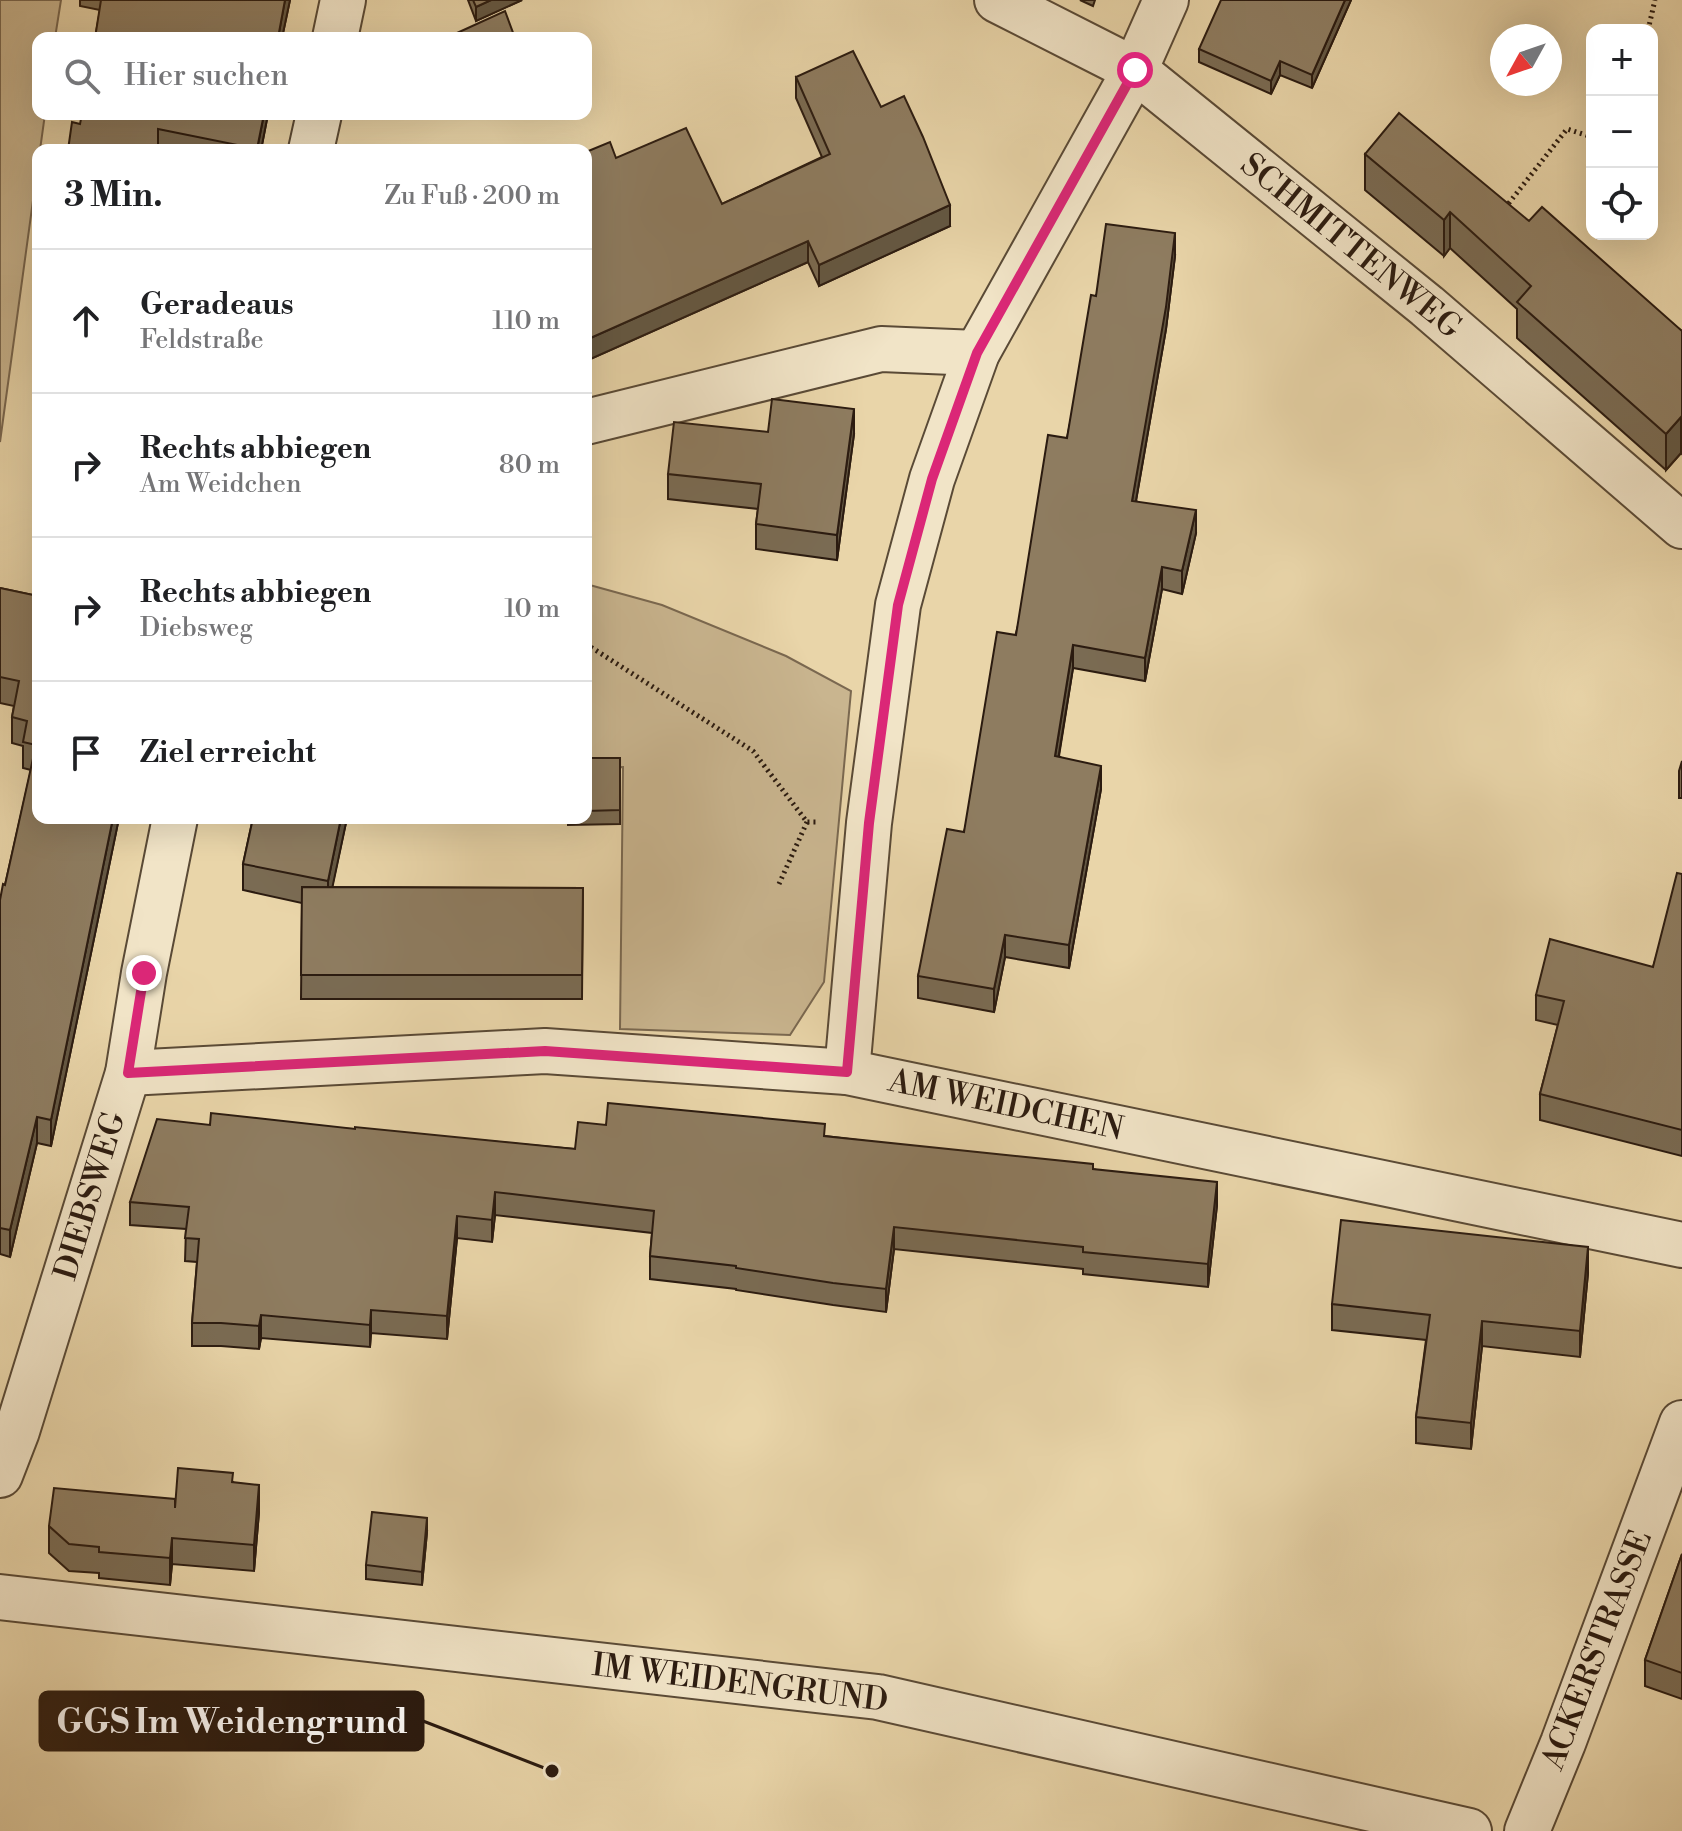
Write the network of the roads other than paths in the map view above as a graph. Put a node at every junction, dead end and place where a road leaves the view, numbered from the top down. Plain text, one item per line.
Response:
1 (343, 0) edge
2 (997, 0) edge
3 (1166, 0) edge
4 (336, 32) edge
5 (1135, 70) junction
6 (318, 120) edge
7 (312, 144) edge
8 (977, 353) junction
9 (592, 421) edge
10 (1682, 526) edge
11 (174, 824) edge
12 (847, 1072) junction
13 (128, 1073) junction
14 (1682, 1245) edge
15 (1682, 1423) edge
16 (0, 1475) edge
17 (0, 1597) edge
18 (1469, 1831) edge
19 (1527, 1831) edge

1 - 4 street
2 - 5 street, SCHMITTENWEG
3 - 5 street
5 - 8 street
5 - 10 street, SCHMITTENWEG
6 - 7 street
8 - 9 street
8 - 12 street
11 - 13 street, DIEBSWEG
12 - 13 street, AM WEIDCHEN
12 - 14 street, AM WEIDCHEN
13 - 16 street, DIEBSWEG
15 - 19 street, ACKERSTRASSE
17 - 18 street, IM WEIDENGRUND

